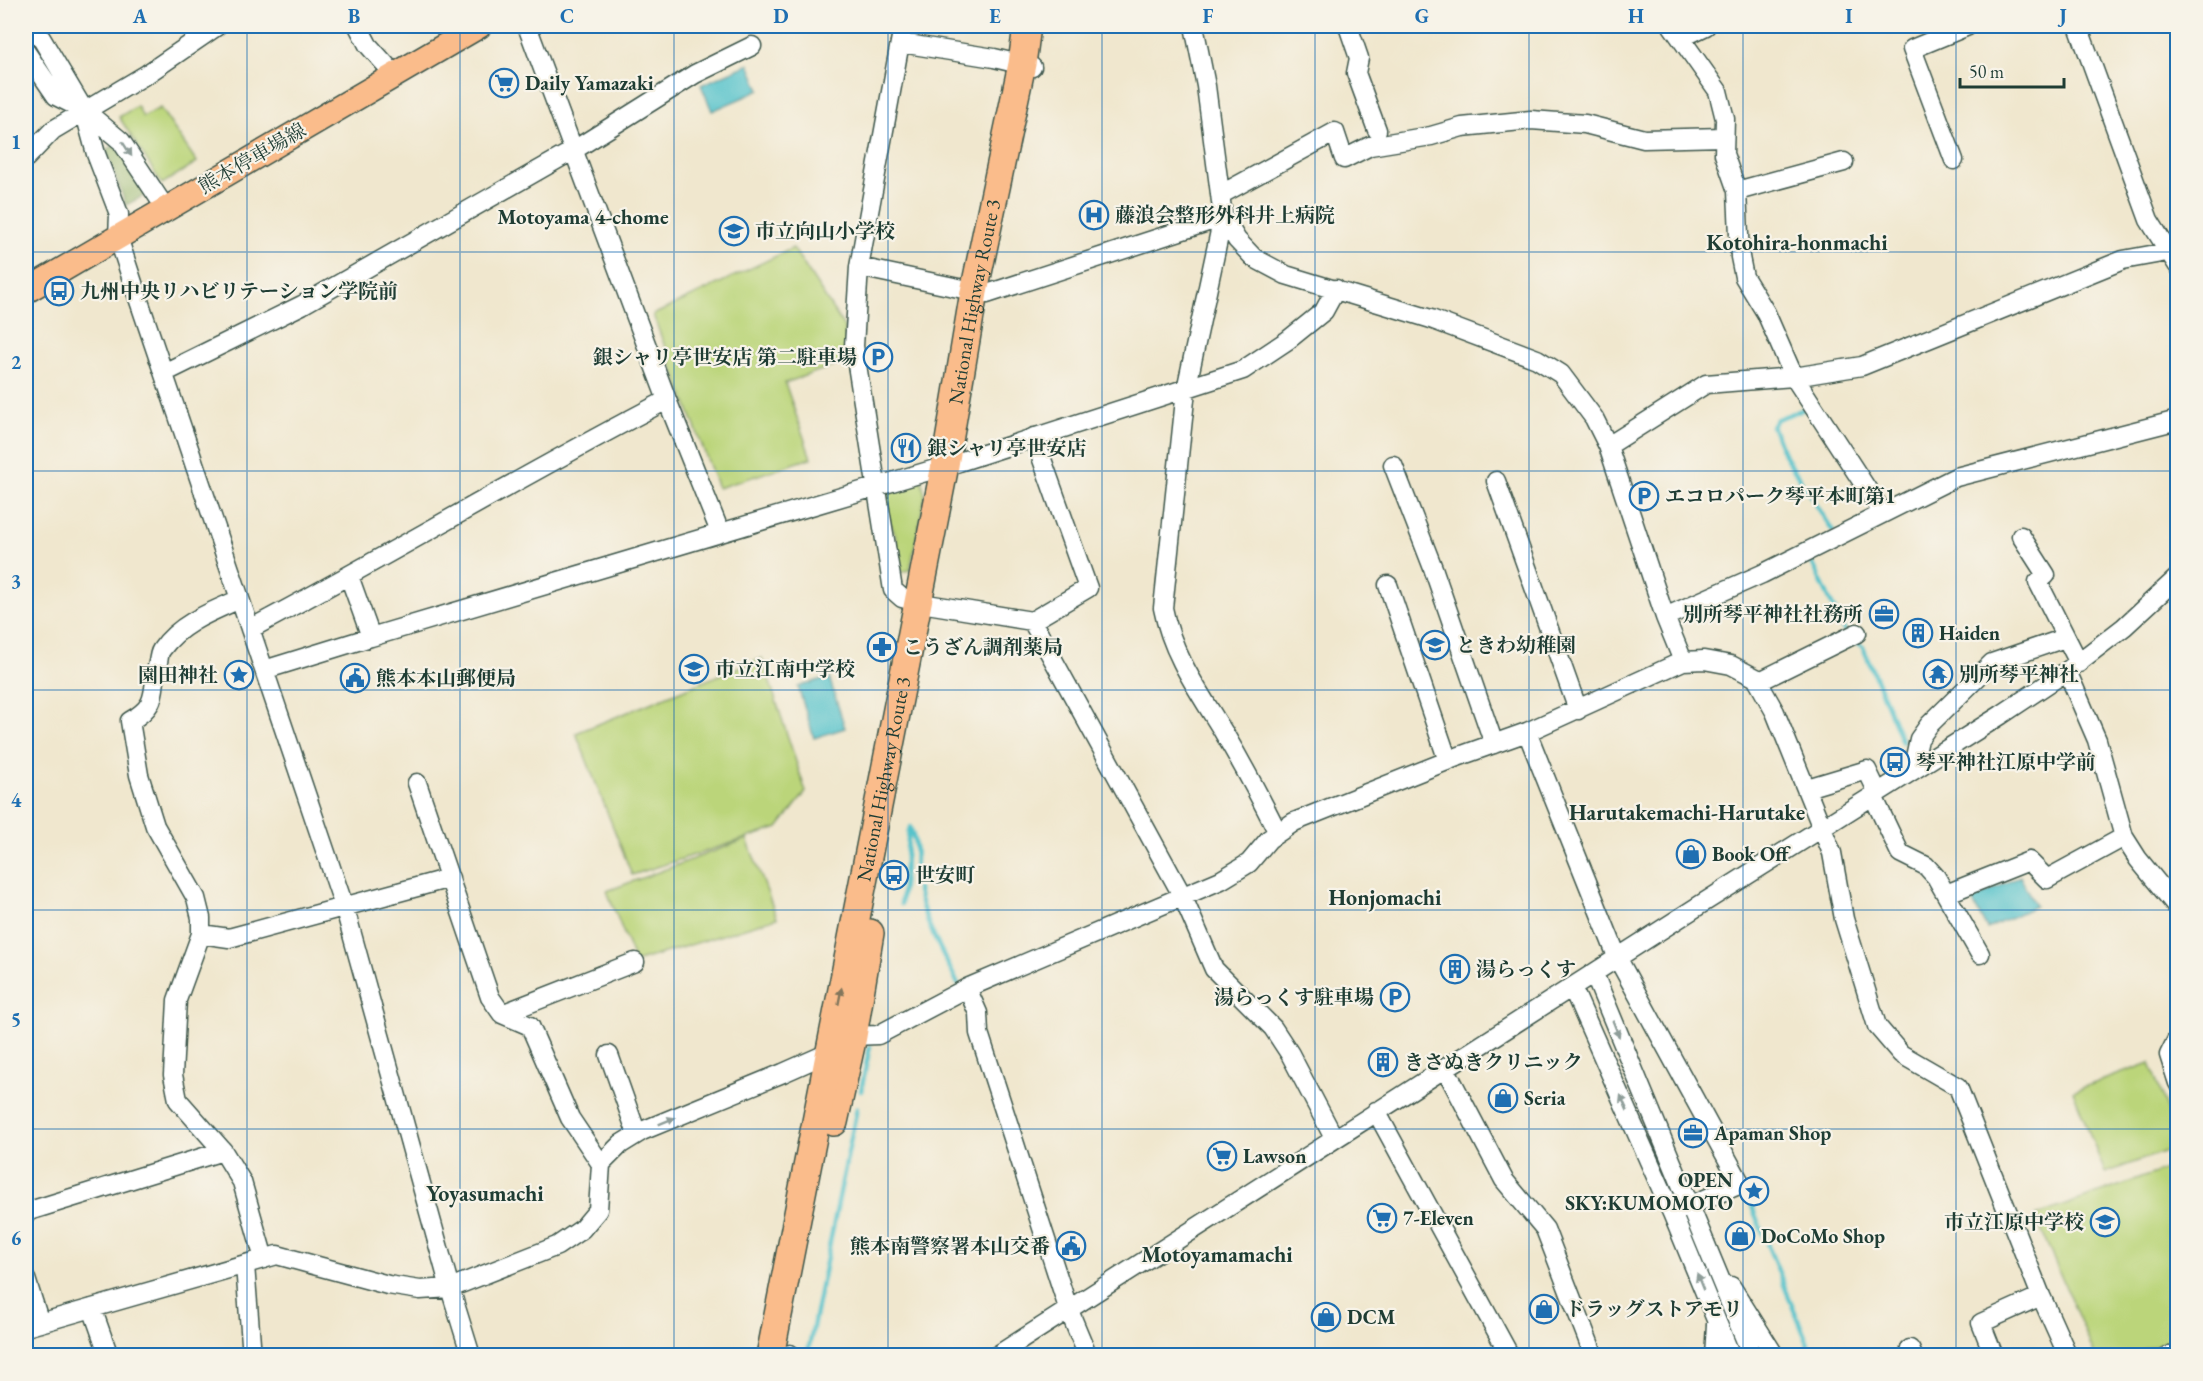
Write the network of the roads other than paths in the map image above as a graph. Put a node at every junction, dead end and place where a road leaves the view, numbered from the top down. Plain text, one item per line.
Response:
1 (34, 26) edge
2 (217, 26) edge
3 (358, 26) edge
4 (479, 26) edge
5 (527, 26) edge
6 (1027, 26) edge
7 (1041, 26) edge
8 (1194, 26) edge
9 (1348, 26) edge
10 (1706, 26) edge
11 (2078, 26) edge
12 (1960, 27) edge
13 (1677, 32) edge
14 (902, 34) edge
15 (752, 45) dead end
16 (26, 52) edge
17 (1027, 66) junction
18 (395, 75) junction
19 (84, 110) junction
20 (1377, 130) dead end
21 (1724, 137) junction
22 (574, 150) junction
23 (26, 158) edge
24 (1954, 160) dead end
25 (1844, 162) dead end
26 (1737, 191) junction
27 (1220, 195) junction
28 (166, 209) junction
29 (1223, 217) junction
30 (118, 237) junction
31 (2172, 259) edge
32 (859, 267) junction
33 (1336, 289) junction
34 (26, 291) edge
35 (981, 293) junction
36 (164, 373) junction
37 (1794, 377) junction
38 (1186, 390) junction
39 (666, 400) junction
40 (2178, 420) edge
41 (1034, 437) junction
42 (1608, 446) junction
43 (952, 464) junction
44 (1393, 465) dead end
45 (1496, 481) dead end
46 (876, 485) junction
47 (1882, 512) junction
48 (720, 532) junction
49 (2021, 536) dead end
50 (349, 576) junction
51 (2178, 577) edge
52 (1388, 585) dead end
53 (240, 598) junction
54 (922, 603) junction
55 (1665, 617) junction
56 (1032, 621) junction
57 (250, 629) junction
58 (1857, 633) dead end
59 (371, 637) junction
60 (2065, 638) junction
61 (1683, 661) junction
62 (2073, 667) junction
63 (264, 669) junction
64 (1758, 682) junction
65 (1578, 710) junction
66 (1527, 732) junction
67 (1494, 744) junction
68 (1448, 761) junction
69 (1912, 771) junction
70 (417, 783) dead end
71 (1807, 788) junction
72 (1875, 794) junction
73 (1821, 828) junction
74 (1277, 831) junction
75 (2124, 837) junction
76 (450, 878) junction
77 (1946, 894) junction
78 (1182, 895) junction
79 (2178, 908) edge
80 (345, 909) junction
81 (201, 934) junction
82 (1980, 954) dead end
83 (1618, 959) junction
84 (635, 962) dead end
85 (1594, 974) junction
86 (1572, 987) junction
87 (967, 988) junction
88 (502, 1014) junction
89 (853, 1036) junction
90 (2178, 1037) edge
91 (828, 1053) junction
92 (609, 1055) dead end
93 (1445, 1068) junction
94 (2178, 1083) edge
95 (1376, 1111) junction
96 (637, 1134) junction
97 (1334, 1138) junction
98 (223, 1151) junction
99 (602, 1164) junction
100 (1680, 1209) junction
101 (26, 1212) edge
102 (1704, 1244) junction
103 (264, 1258) junction
104 (244, 1265) junction
105 (26, 1279) edge
106 (450, 1288) junction
107 (2041, 1296) junction
108 (92, 1308) junction
109 (1068, 1308) junction
110 (1716, 1321) junction
111 (33, 1325) edge
112 (1773, 1351) edge
113 (785, 1355) edge
114 (109, 1356) edge
115 (252, 1356) edge
116 (471, 1356) edge
117 (996, 1356) edge
118 (1088, 1356) edge
119 (1510, 1356) edge
120 (1594, 1356) edge
121 (1714, 1356) edge
122 (1731, 1356) edge
123 (1752, 1356) edge
124 (1994, 1356) edge
125 (2068, 1356) edge
126 (2168, 1356) edge
127 (2175, 1356) edge

1 - 19 street
2 - 19 street
3 - 18 street
4 - 18 main road, 熊本停車場線
5 - 22 street
6 - 17 highway, National Highway Route 3
7 - 17 highway, National Highway Route 3
8 - 27 street
9 - 20 street
10 - 13 street
11 - 31 street
12 - 24 street
13 - 21 street
14 - 17 street
14 - 32 street
15 - 22 street
16 - 19 street
17 - 35 highway, National Highway Route 3
18 - 28 main road, 熊本停車場線
19 - 23 street
19 -> 28 street
19 - 30 street
21 - 26 street
21 - 27 street
22 - 36 street
22 - 39 street
25 - 26 street
26 - 37 street
27 - 29 street
28 - 30 main road, 熊本停車場線
29 - 33 street
29 - 35 street
29 - 38 street
30 - 34 main road, 熊本停車場線
30 - 36 street
31 - 37 street
32 - 35 street
32 - 46 street
33 - 38 street
33 - 42 street
35 - 43 highway, National Highway Route 3
36 - 53 street
37 - 42 street
37 - 47 street
38 - 41 street
38 - 74 street
39 - 48 street
39 - 50 street
40 - 47 street
41 - 43 street
41 - 56 street
42 - 55 street
43 - 46 street
43 - 54 highway, National Highway Route 3
44 - 67 street
45 - 65 street
46 - 48 street
46 - 54 street
47 - 55 street
48 - 59 street
49 - 60 street
50 - 57 street
50 - 59 street
51 - 62 street
52 - 68 street
53 - 57 street
53 - 81 street
54 - 56 street
54 - 89 highway, National Highway Route 3
91 -> 54 highway, National Highway Route 3
55 - 61 street
56 - 78 street
57 - 63 street
58 - 64 street
59 - 63 street
60 - 62 street
60 - 69 street
61 - 64 street
61 - 65 street
62 - 69 street
62 - 75 street
63 - 80 street
64 - 71 street
65 - 66 street
66 - 67 street
66 - 83 street
67 - 68 street
68 - 74 street
69 - 72 street
70 - 76 street
71 - 72 street
71 - 73 street
72 - 73 street
72 - 77 street
73 - 83 street
73 - 107 street
74 - 78 street
75 - 77 street
75 - 79 street
76 - 80 street
76 - 88 street
77 - 82 street
78 - 87 street
78 - 97 street
80 - 81 street
80 - 106 street
81 - 98 street
83 - 85 street
83 - 100 street
84 - 88 street
85 - 86 street
85 -> 100 street
86 - 93 street
100 -> 86 street
87 - 89 street
87 - 109 street
88 - 99 street
89 - 91 street
89 - 113 highway, National Highway Route 3
90 - 94 street
96 -> 91 street
91 - 113 highway, National Highway Route 3
92 - 96 street
93 - 95 street
93 - 120 street
95 - 97 street
95 - 119 street
96 - 99 street
97 - 109 street
98 - 101 street
98 - 103 street
99 - 106 street
100 - 102 street
110 -> 100 street
102 - 112 street
102 - 123 street
103 - 104 street
103 - 106 street
104 - 108 street
104 - 115 street
105 - 111 street
106 - 116 street
107 - 124 street
107 - 125 street
108 - 111 street
108 - 114 street
109 - 117 street
109 - 118 street
110 - 121 street
110 - 122 street
126 - 127 street

